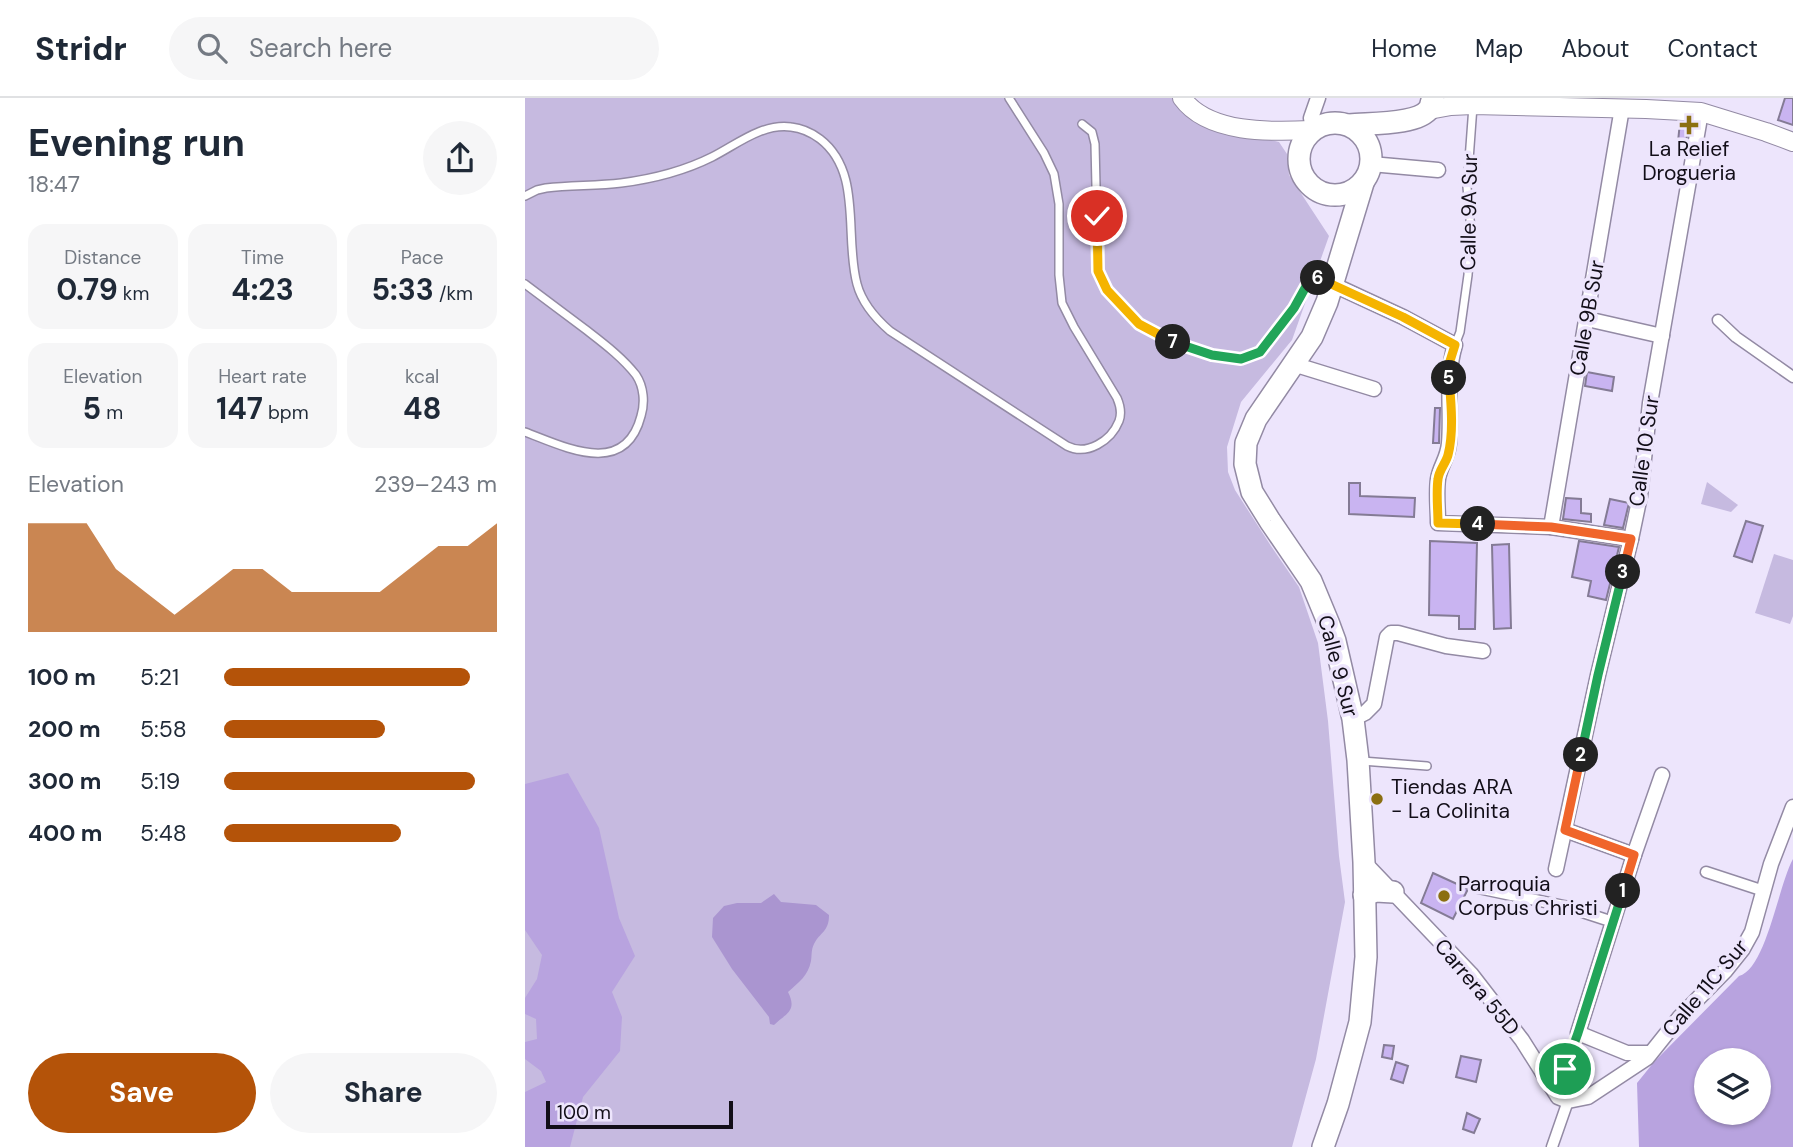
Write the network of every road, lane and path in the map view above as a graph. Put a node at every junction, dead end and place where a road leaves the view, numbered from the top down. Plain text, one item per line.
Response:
1 (1009, 98) edge
2 (1182, 98) edge
3 (1318, 98) edge
4 (1431, 104) edge
5 (1473, 105) junction
6 (1622, 108) junction
7 (1701, 112) junction
8 (1397, 121) junction
9 (1081, 124) dead end
10 (1350, 125) junction
11 (1309, 135) junction
12 (1793, 142) edge
13 (1369, 168) junction
14 (1438, 170) dead end
15 (1326, 194) junction
16 (525, 196) edge
17 (1350, 226) junction
18 (525, 284) edge
19 (1334, 285) junction
20 (1587, 319) junction
21 (1718, 320) dead end
22 (1662, 336) junction
23 (1455, 345) junction
24 (1293, 364) junction
25 (1793, 377) edge
26 (1374, 389) dead end
27 (525, 432) edge
28 (1551, 527) junction
29 (1631, 539) junction
30 (1483, 651) dead end
31 (1353, 719) junction
32 (1358, 760) junction
33 (1427, 766) dead end
34 (1662, 775) dead end
35 (1793, 807) edge
36 (1565, 830) junction
37 (1634, 855) junction
38 (1364, 862) junction
39 (1556, 869) dead end
40 (1706, 872) dead end
41 (1478, 888) dead end
42 (1764, 891) junction
43 (1393, 892) junction
44 (1364, 895) junction
45 (1613, 922) junction
46 (1578, 1033) junction
47 (1627, 1053) junction
48 (1650, 1054) junction
49 (1638, 1065) junction
50 (1565, 1069) dead end
51 (1568, 1101) junction
52 (1322, 1147) edge
53 (1552, 1147) edge

1 - 16 lane
2 - 11 street
3 - 11 street
4 - 5 street
4 - 8 main road
5 - 6 street
5 - 23 lane, Calle 9A Sur
6 - 7 street
6 - 20 street, Calle 9B Sur
7 - 12 street
7 - 22 street, Calle 10 Sur
8 - 10 main road
8 - 13 main road
9 - 19 lane
10 - 11 main road
10 - 13 main road
11 - 15 main road
13 - 14 street
13 - 15 main road
13 - 17 main road, Calle 9 Sur
15 - 17 main road
17 - 19 main road, Calle 9 Sur
18 - 27 lane
19 - 23 street
19 - 24 main road, Calle 9 Sur
20 - 22 street
20 - 28 street, Calle 9B Sur
21 - 25 street
22 - 29 street, Calle 10 Sur
23 - 28 street, Calle 9A Sur
24 - 26 street
24 - 31 main road, Calle 9 Sur
28 - 29 street
29 - 36 street, Calle 10 Sur
30 - 31 street
31 - 32 main road, Calle 9 Sur
32 - 33 lane
32 - 38 main road, Calle 9 Sur
34 - 37 street
35 - 42 street, Calle 11C Sur
36 - 37 street
36 - 39 street, Calle 10 Sur
37 - 45 street
38 - 43 street, Carrera 55D
38 - 44 main road, Calle 9 Sur
40 - 42 street
41 - 45 street
42 - 48 street, Calle 11C Sur
43 - 44 main road
43 - 51 street, Carrera 55D
44 - 52 main road, Calle 9 Sur
45 - 46 street
46 - 47 street
46 - 50 street
47 - 48 street
47 - 49 street
48 - 49 street, Calle 11C Sur
49 - 51 street, Calle 11C Sur
51 - 53 street

